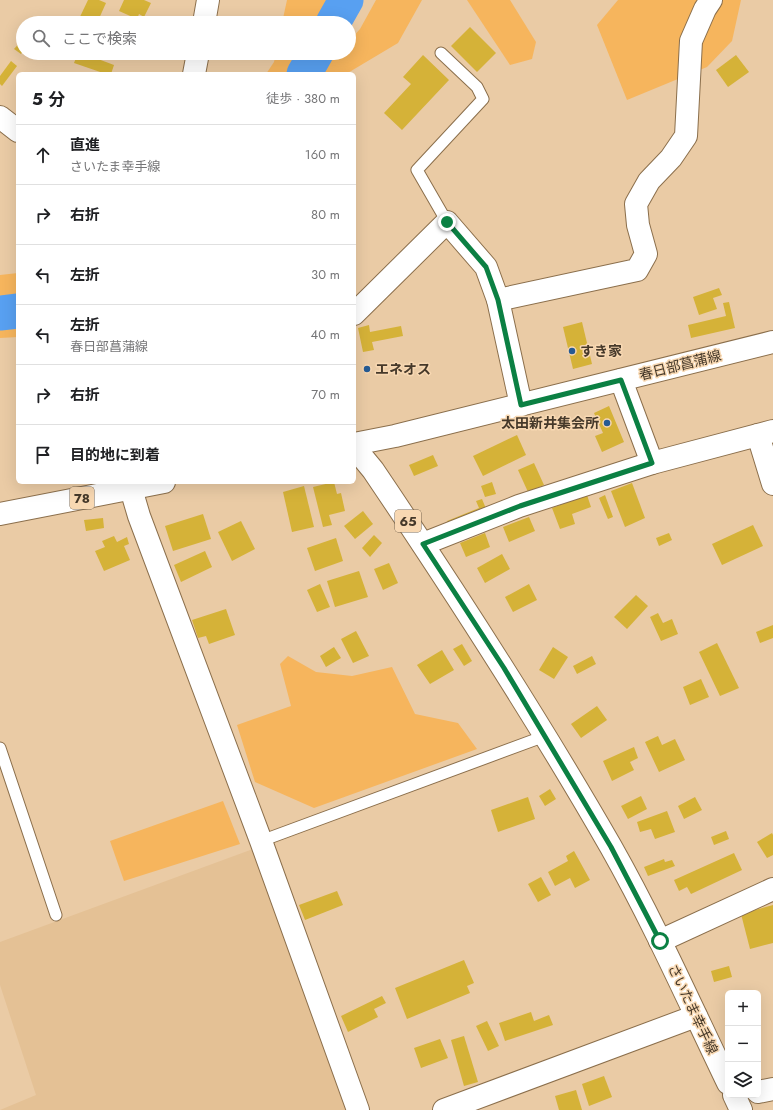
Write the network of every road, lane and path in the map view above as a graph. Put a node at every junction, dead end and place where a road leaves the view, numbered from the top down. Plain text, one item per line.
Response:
1 (208, 0) edge
2 (711, 0) edge
3 (205, 16) edge
4 (442, 53) dead end
5 (197, 60) edge
6 (194, 72) edge
7 (0, 117) edge
8 (16, 129) edge
9 (447, 222) junction
10 (498, 300) junction
11 (356, 312) edge
12 (773, 342) edge
13 (621, 380) junction
14 (521, 405) junction
15 (765, 433) edge
16 (356, 446) edge
17 (356, 449) edge
18 (652, 463) junction
19 (141, 484) edge
20 (773, 484) edge
21 (130, 485) edge
22 (0, 514) edge
23 (423, 544) junction
24 (544, 736) junction
25 (0, 748) edge
26 (261, 841) junction
27 (773, 889) edge
28 (56, 915) dead end
29 (660, 941) junction
30 (696, 1016) junction
31 (725, 1074) edge
32 (773, 1089) edge
33 (761, 1091) edge
34 (358, 1110) edge
35 (444, 1110) edge

1 - 3 street
2 - 10 street
4 - 9 lane
5 - 6 street
7 - 8 street
9 - 10 street
9 - 11 street
10 - 14 street
12 - 13 street, 春日部菖蒲線
13 - 14 street, 春日部菖蒲線
13 - 18 street
14 - 16 street, 春日部菖蒲線
15 - 18 street
15 - 20 street
17 - 23 street, さいたま幸手線 / 65
18 - 23 street
19 - 21 street, 78
21 - 22 street, 78
21 - 26 street
23 - 24 street, さいたま幸手線 / 65
24 - 26 lane
24 - 29 street, さいたま幸手線 / 65
25 - 28 lane
26 - 34 street
27 - 29 street
29 - 30 street, さいたま幸手線 / 65
30 - 31 street, さいたま幸手線 / 65
30 - 35 street
32 - 33 street

